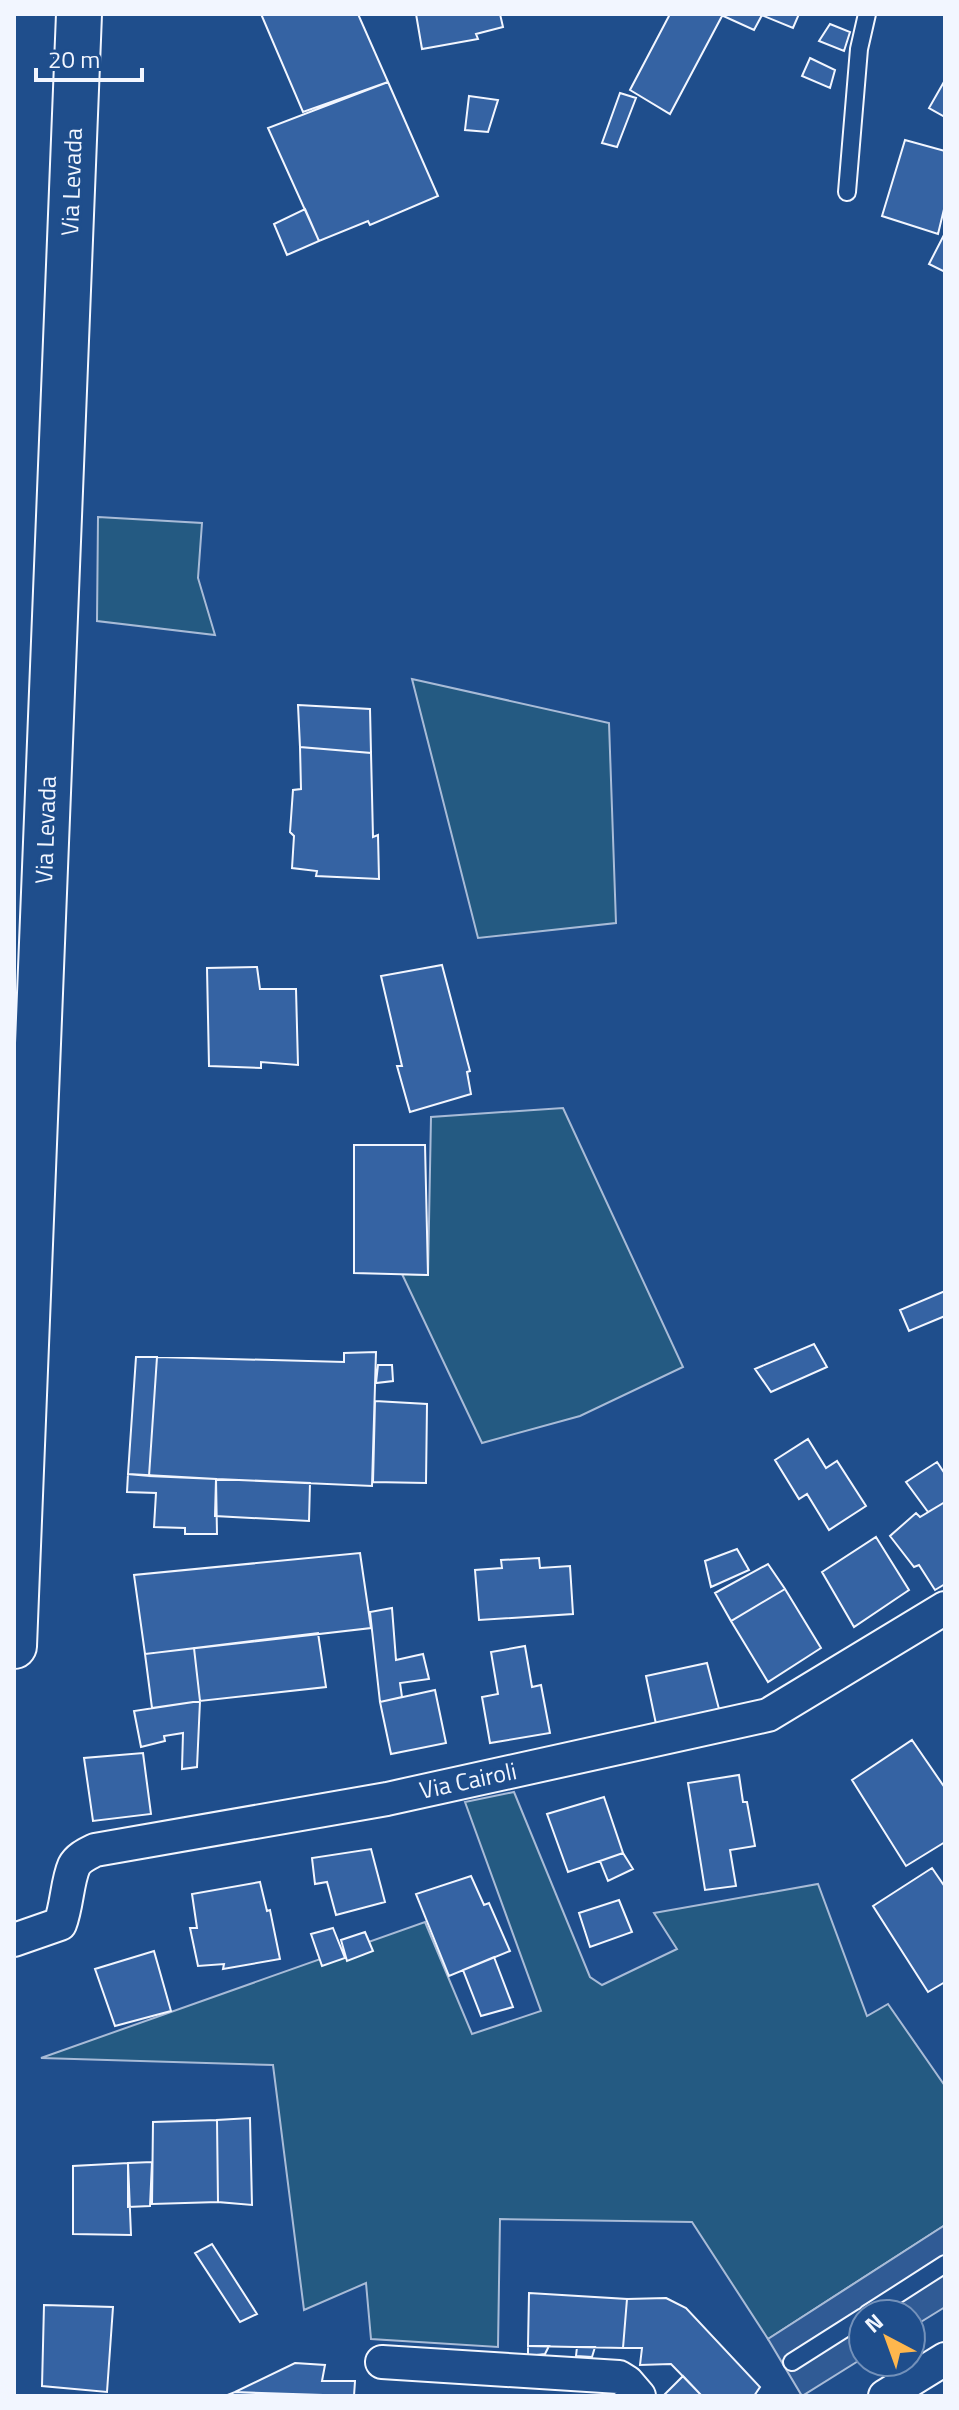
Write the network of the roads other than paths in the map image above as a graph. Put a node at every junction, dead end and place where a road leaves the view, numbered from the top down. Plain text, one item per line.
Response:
1 (79, 14) edge
2 (867, 14) edge
3 (847, 192) dead end
4 (945, 1608) edge
5 (14, 1646) edge
6 (14, 1940) edge
7 (945, 2264) edge
8 (892, 2298) edge
9 (847, 2327) edge
10 (945, 2359) edge
11 (382, 2362) dead end
12 (792, 2362) dead end
13 (898, 2379) edge
14 (639, 2396) edge

1 - 5 main road, Via Levada
2 - 3 lane
4 - 6 street, Via Cairoli
7 - 8 lane
9 - 12 lane
10 - 13 street
11 - 14 street

